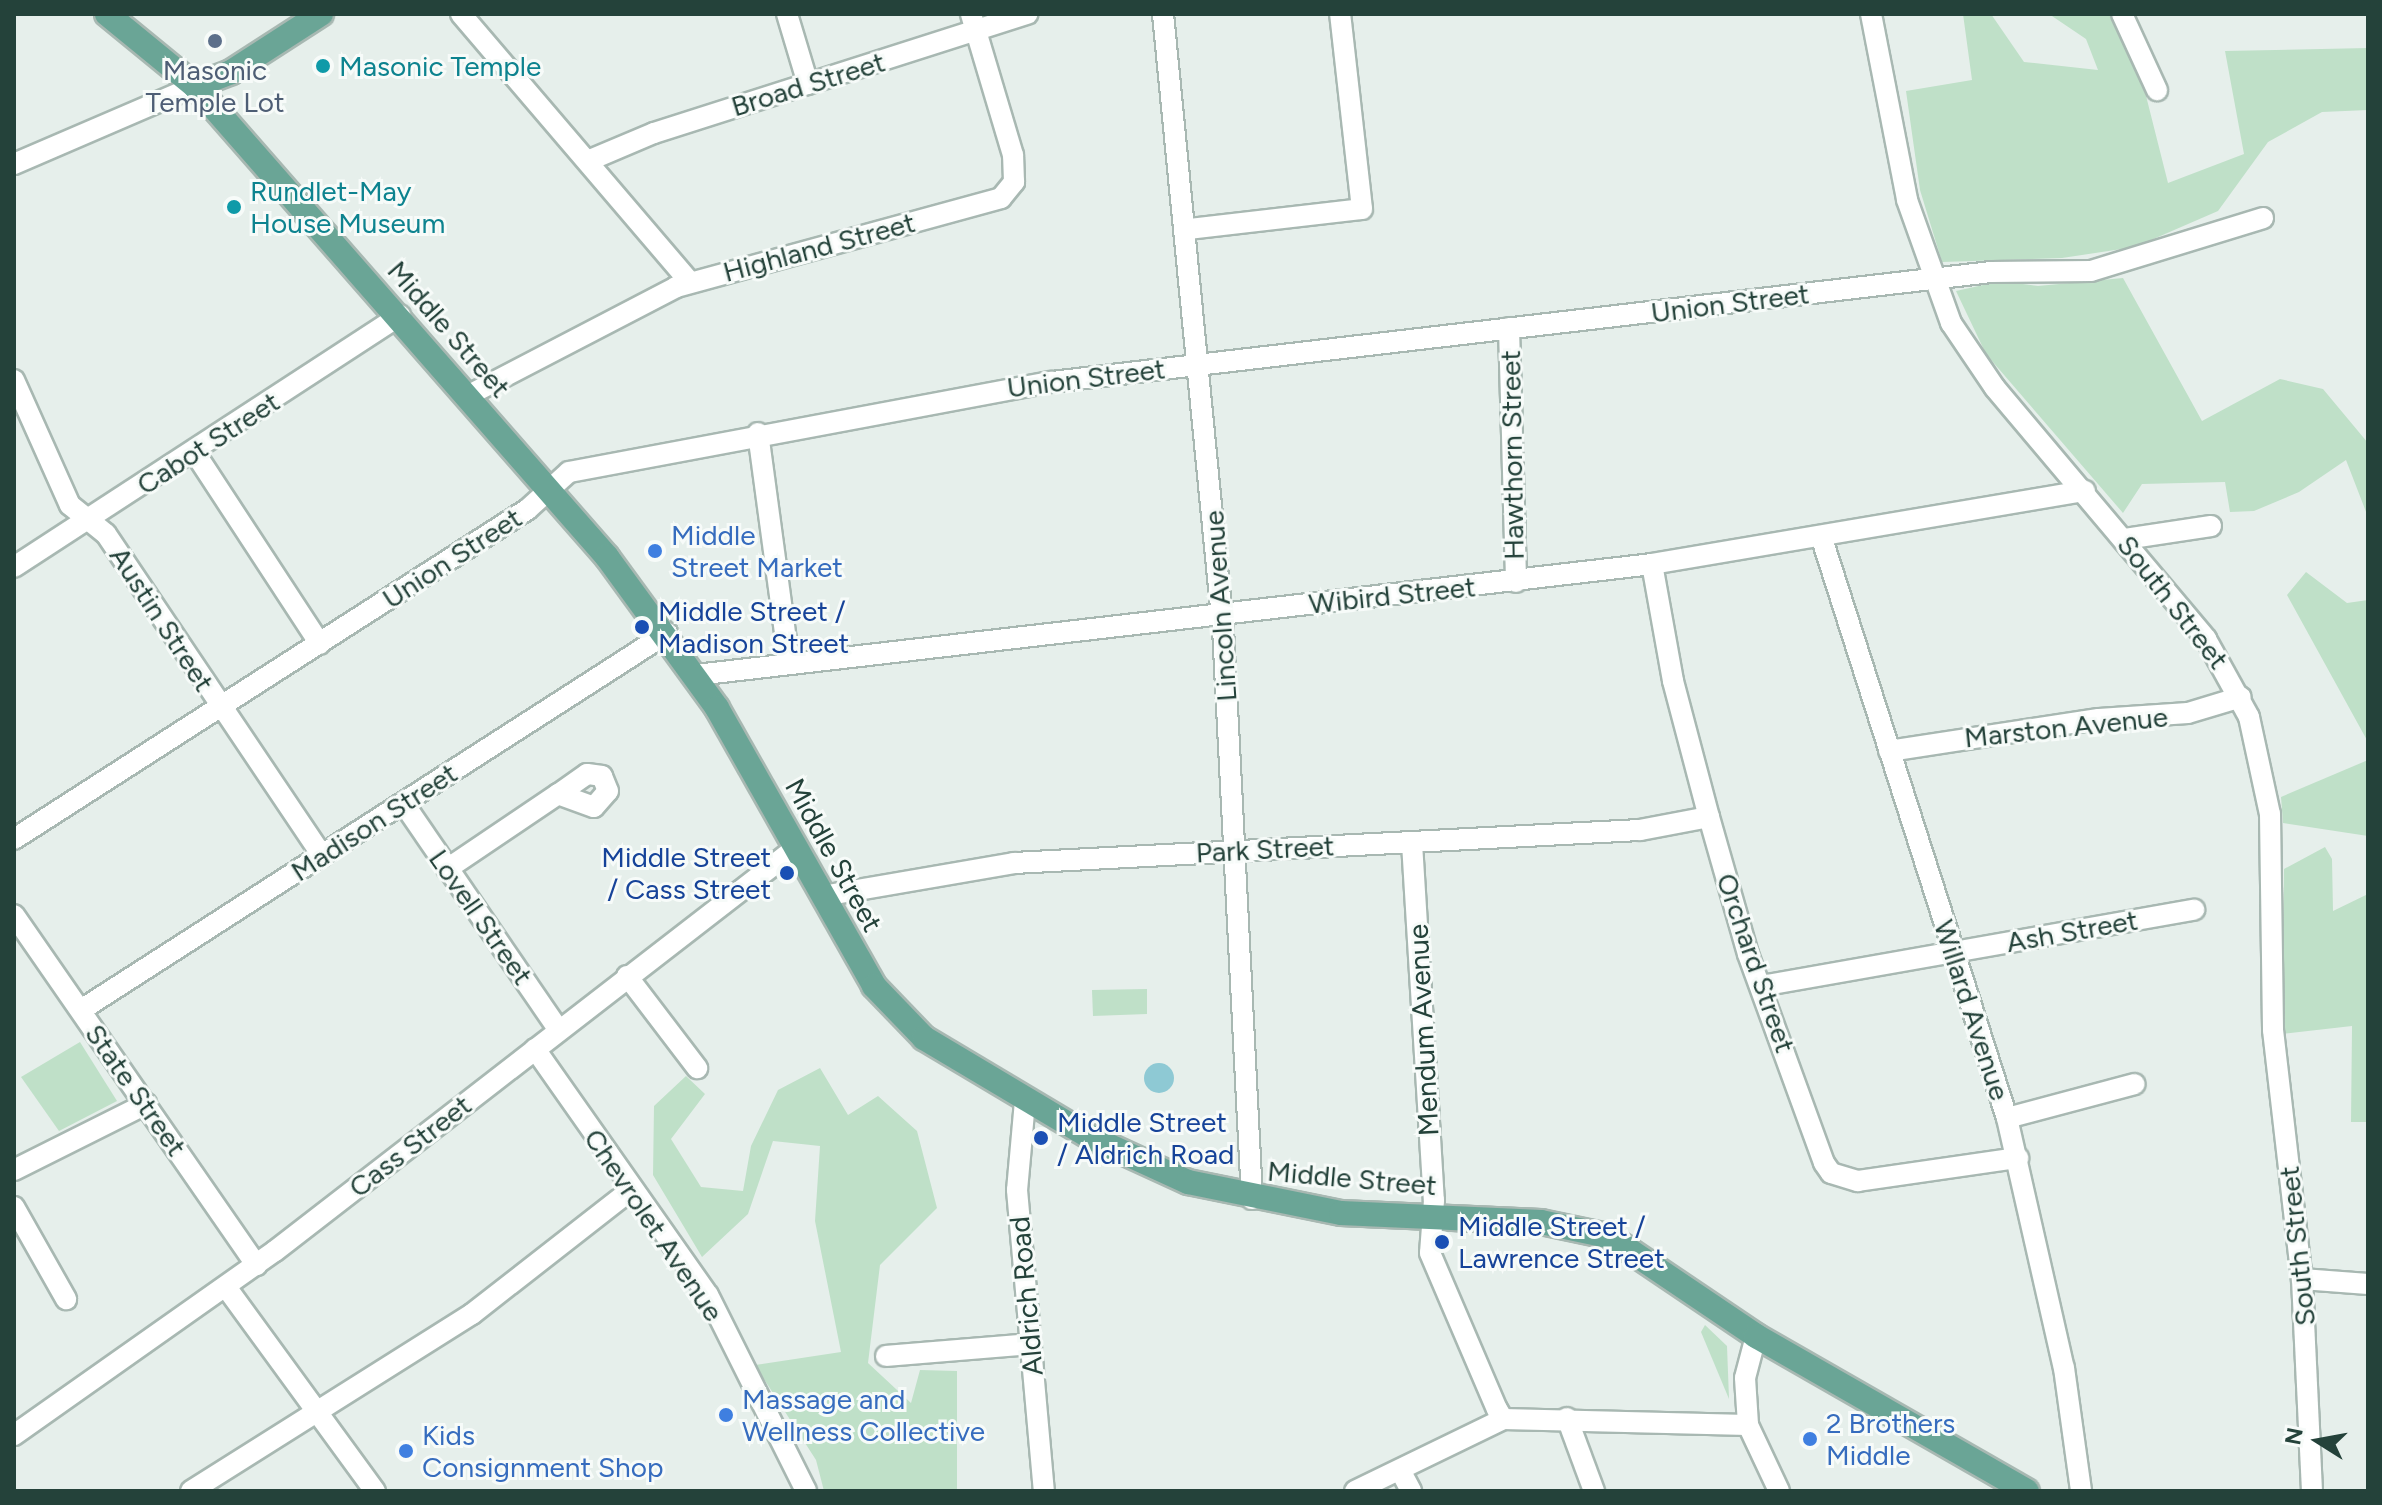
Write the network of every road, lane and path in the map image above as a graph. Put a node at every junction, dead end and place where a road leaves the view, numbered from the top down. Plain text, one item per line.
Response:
1 (107, 14) edge
2 (321, 14) edge
3 (461, 14) edge
4 (787, 14) edge
5 (1028, 14) edge
6 (1163, 14) edge
7 (1340, 14) edge
8 (1871, 14) edge
9 (2122, 14) edge
10 (974, 23) edge
11 (808, 84) junction
12 (195, 86) junction
13 (2157, 90) dead end
14 (590, 160) junction
15 (14, 164) edge
16 (2263, 218) dead end
17 (1189, 229) junction
18 (1931, 279) junction
19 (690, 282) junction
20 (400, 315) junction
21 (1509, 328) junction
22 (1200, 363) junction
23 (15, 387) edge
24 (467, 396) junction
25 (758, 433) junction
26 (195, 453) junction
27 (550, 489) junction
28 (2085, 491) junction
29 (89, 520) junction
30 (2211, 526) dead end
31 (1822, 539) junction
32 (2125, 539) junction
33 (1652, 564) junction
34 (14, 567) edge
35 (1516, 582) junction
36 (1222, 613) junction
37 (667, 633) junction
38 (320, 644) junction
39 (789, 662) junction
40 (696, 675) junction
41 (2241, 697) junction
42 (220, 709) junction
43 (1889, 751) junction
44 (558, 794) dead end
45 (404, 804) junction
46 (1709, 817) junction
47 (14, 839) edge
48 (1412, 843) junction
49 (797, 847) junction
50 (1238, 850) junction
51 (322, 856) junction
52 (447, 869) junction
53 (823, 896) junction
54 (2194, 910) dead end
55 (14, 915) edge
56 (1954, 952) junction
57 (627, 976) junction
58 (1761, 986) junction
59 (81, 1010) junction
60 (559, 1030) junction
61 (535, 1049) junction
62 (697, 1068) dead end
63 (2135, 1084) dead end
64 (1025, 1101) junction
65 (146, 1104) junction
66 (2007, 1118) junction
67 (2018, 1158) junction
68 (14, 1170) edge
69 (632, 1189) junction
70 (1252, 1199) junction
71 (14, 1207) edge
72 (1432, 1217) junction
73 (256, 1265) junction
74 (2302, 1279) junction
75 (2368, 1284) edge
76 (226, 1287) junction
77 (66, 1299) dead end
78 (1756, 1336) junction
79 (1031, 1344) junction
80 (886, 1356) dead end
81 (315, 1411) junction
82 (1567, 1418) junction
83 (1503, 1419) junction
84 (1748, 1425) junction
85 (14, 1435) edge
86 (1400, 1470) junction
87 (191, 1491) edge
88 (375, 1491) edge
89 (806, 1491) edge
90 (1044, 1491) edge
91 (1355, 1491) edge
92 (1411, 1491) edge
93 (1594, 1491) edge
94 (1779, 1491) edge
95 (2027, 1491) edge
96 (2081, 1491) edge
97 (2312, 1491) edge

1 - 12 main road, Middle Street
2 - 12 main road
3 - 14 street
4 - 11 street
5 - 10 street, Broad Street
6 - 17 street, Lincoln Avenue
7 - 17 street
8 - 18 street, South Street
9 - 13 street
10 - 11 street, Broad Street
10 - 19 street, Highland Street
11 - 14 street, Broad Street
12 - 15 street
12 - 20 main road, Middle Street
14 - 19 street
16 - 18 street, Union Street
17 - 22 street, Lincoln Avenue
18 - 21 street, Union Street
18 - 28 street, South Street
19 - 24 street, Highland Street
20 - 24 main road, Middle Street
20 - 26 street, Cabot Street
21 - 22 street, Union Street
21 - 35 street, Hawthorn Street
22 - 25 street, Union Street
22 - 36 street, Lincoln Avenue
23 - 29 street, Austin Street
24 - 27 main road, Middle Street
25 - 27 street, Union Street
25 - 39 street
26 - 29 street, Cabot Street
26 - 38 street
27 - 37 main road, Middle Street
27 - 38 street, Union Street
28 - 31 street, Wibird Street
28 - 32 street, South Street
29 - 34 street, Cabot Street
29 - 42 street, Austin Street
30 - 32 street
31 - 33 street, Wibird Street
31 - 43 street, Willard Avenue
32 - 41 street, South Street
33 - 35 street, Wibird Street
33 - 46 street, Orchard Street
35 - 36 street, Wibird Street
36 - 39 street, Wibird Street
36 - 50 street, Lincoln Avenue
37 - 40 main road, Middle Street
37 - 45 street, Madison Street
38 - 42 street, Union Street
39 - 40 street, Wibird Street
40 - 49 main road, Middle Street
41 - 43 street, Marston Avenue
41 - 74 street, South Street
42 - 47 street, Union Street
42 - 51 street, Austin Street
43 - 56 street, Willard Avenue
44 - 52 street
45 - 51 street, Madison Street
45 - 52 street, Lovell Street
46 - 48 street, Park Street
46 - 58 street, Orchard Street
48 - 50 street, Park Street
48 - 72 street, Mendum Avenue
49 - 53 main road, Middle Street
49 - 57 street, Cass Street
50 - 53 street, Park Street
50 - 70 street, Lincoln Avenue
51 - 59 street, Madison Street
52 - 60 street, Lovell Street
53 - 64 main road, Middle Street
54 - 56 street, Ash Street
55 - 59 street, State Street
56 - 58 street, Ash Street
56 - 66 street, Willard Avenue
57 - 60 street, Cass Street
57 - 62 street
58 - 67 street, Orchard Street
59 - 65 street, State Street
60 - 61 street, Cass Street
61 - 69 street, Chevrolet Avenue
61 - 73 street, Cass Street
63 - 66 street
64 - 70 main road, Middle Street
64 - 79 street, Aldrich Road
65 - 68 street
65 - 73 street, State Street
66 - 67 street, Willard Avenue
67 - 96 street, Willard Avenue
69 - 81 street
69 - 89 street, Chevrolet Avenue
70 - 72 main road, Middle Street
71 - 77 street
72 - 78 main road, Middle Street
72 - 83 street, Mendum Avenue
73 - 76 street, Cass Street
74 - 75 street
74 - 97 street, South Street
76 - 81 street
76 - 85 street, Cass Street
78 - 84 street
78 - 95 main road, Middle Street
79 - 80 street
79 - 90 street, Aldrich Road
81 - 87 street
81 - 88 street
82 - 83 street
82 - 84 street
82 - 93 street
83 - 86 street
84 - 94 street
86 - 91 street
86 - 92 street

